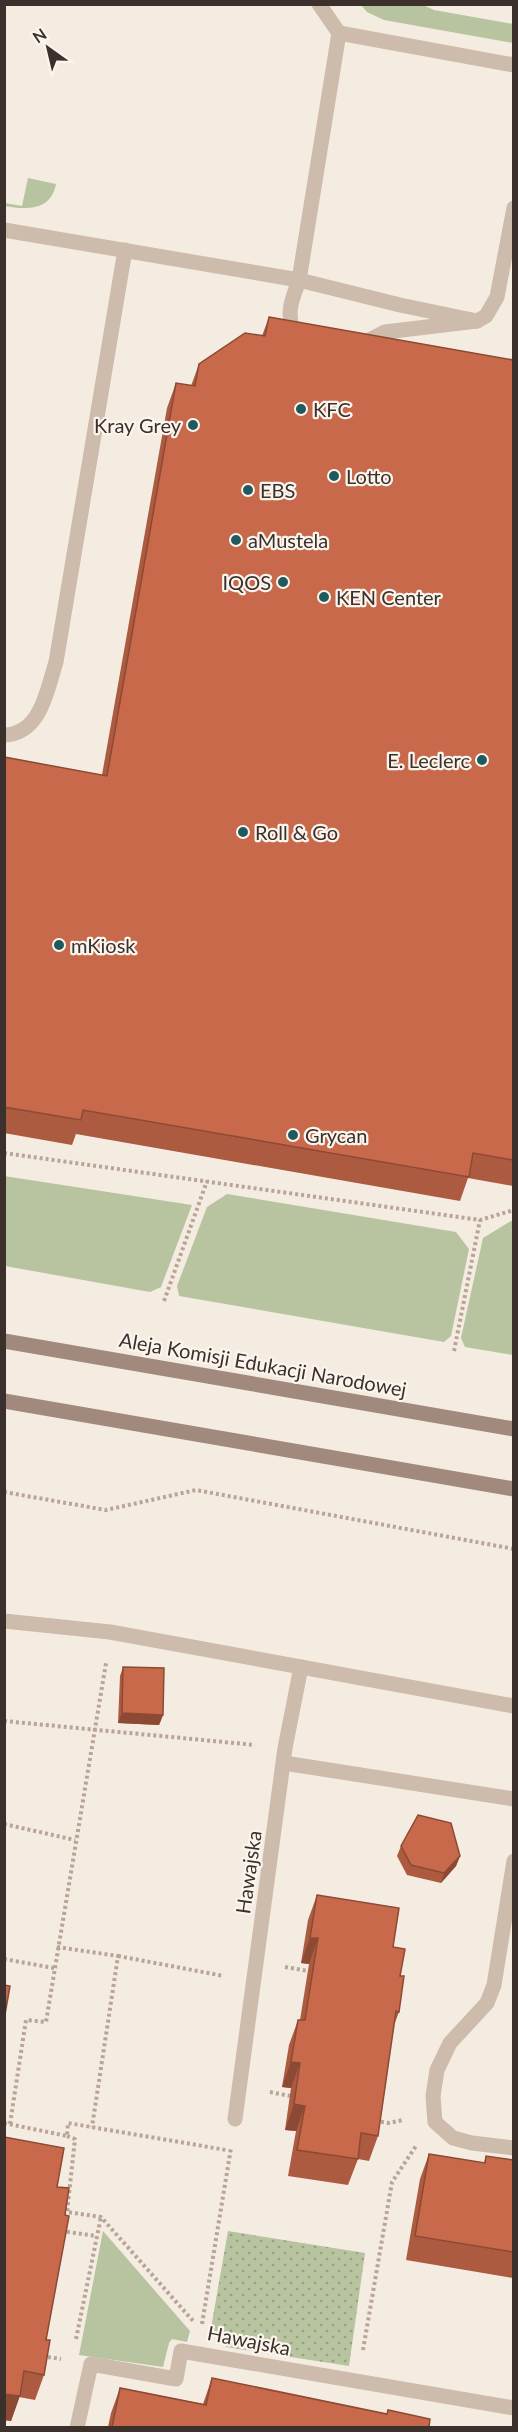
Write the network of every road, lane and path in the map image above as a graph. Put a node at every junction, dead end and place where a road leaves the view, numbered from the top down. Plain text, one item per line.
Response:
1 (319, 4) edge
2 (339, 33) junction
3 (513, 65) edge
4 (513, 208) edge
5 (4, 230) edge
6 (125, 250) junction
7 (299, 280) junction
8 (477, 321) junction
9 (320, 338) edge
10 (342, 342) edge
11 (4, 735) edge
12 (4, 1153) edge
13 (207, 1181) junction
14 (513, 1210) edge
15 (480, 1220) junction
16 (164, 1301) dead end
17 (4, 1341) edge
18 (454, 1351) dead end
19 (4, 1401) edge
20 (513, 1429) edge
21 (513, 1489) edge
22 (4, 1492) edge
23 (513, 1549) edge
24 (4, 1621) edge
25 (110, 1632) junction
26 (302, 1667) junction
27 (513, 1706) edge
28 (4, 1721) edge
29 (95, 1728) junction
30 (284, 1756) junction
31 (513, 1799) edge
32 (4, 1824) edge
33 (75, 1839) junction
34 (513, 1861) edge
35 (57, 1947) junction
36 (118, 1956) junction
37 (4, 1959) edge
38 (54, 1968) junction
39 (254, 1981) junction
40 (235, 2119) dead end
41 (435, 2122) junction
42 (4, 2123) edge
43 (10, 2124) junction
44 (92, 2127) junction
45 (67, 2136) junction
46 (232, 2142) dead end
47 (513, 2148) edge
48 (231, 2151) junction
49 (101, 2217) junction
50 (57, 2230) edge
51 (96, 2236) junction
52 (39, 2355) edge
53 (72, 2361) junction
54 (91, 2364) junction
55 (358, 2380) junction
56 (513, 2408) edge
57 (77, 2427) edge

1 - 2 street
2 - 3 street
2 - 7 street
4 - 8 street
5 - 6 street
6 - 7 street
6 - 11 street
7 - 8 street
7 - 9 street
8 - 10 street
12 - 13 path
13 - 15 path
13 - 16 path
14 - 15 path
15 - 18 path
17 - 20 main road, Aleja Komisji Edukacji Narodowej
19 - 21 main road
22 - 23 path
24 - 25 street
25 - 26 street
25 - 29 path
26 - 27 street
26 - 30 street, Hawajska
28 - 29 path
29 - 30 path
29 - 33 path
30 - 31 street
30 - 39 street, Hawajska
32 - 33 path
33 - 35 path
34 - 41 street
35 - 36 path
35 - 38 path
36 - 39 path
36 - 44 path
37 - 38 path
38 - 43 path
39 - 40 street, Hawajska
41 - 47 street
41 - 55 path
42 - 43 path
43 - 45 path
44 - 45 path
44 - 48 path
45 - 49 path
46 - 48 path, Hawajska
48 - 49 path, Hawajska
49 - 51 path
50 - 51 path
51 - 53 path
52 - 53 path
53 - 54 path
54 - 55 street, Hawajska
54 - 57 street
55 - 56 street, Hawajska

